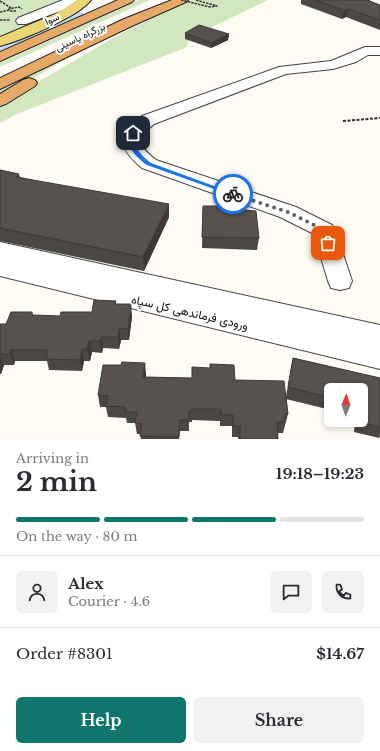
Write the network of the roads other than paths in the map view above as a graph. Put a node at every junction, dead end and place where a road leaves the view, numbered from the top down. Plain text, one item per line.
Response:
1 (72, 0) edge
2 (85, 0) edge
3 (105, 0) edge
4 (128, 0) edge
5 (160, 0) edge
6 (181, 0) edge
7 (375, 0) edge
8 (380, 2) edge
9 (18, 21) road end
10 (129, 22) junction
11 (18, 36) junction
12 (0, 43) edge
13 (380, 51) edge
14 (0, 57) edge
15 (0, 74) edge
16 (0, 84) edge
17 (0, 101) edge
18 (0, 250) edge
19 (0, 267) edge
20 (340, 281) dead end
21 (380, 336) edge
22 (380, 358) edge

1 - 9 lane
2 - 11 main road, سوا
3 - 11 highway
4 - 14 highway, بزرگراه یاسینی
5 - 15 highway, بزرگراه یاسینی
6 - 10 highway
7 - 8 lane
10 - 16 highway
10 - 17 highway
11 - 12 highway
13 - 20 lane
18 - 21 lane, ورودی فرماندهی کل سپاه
19 - 22 lane, ورودی فرماندهی کل سپاه

